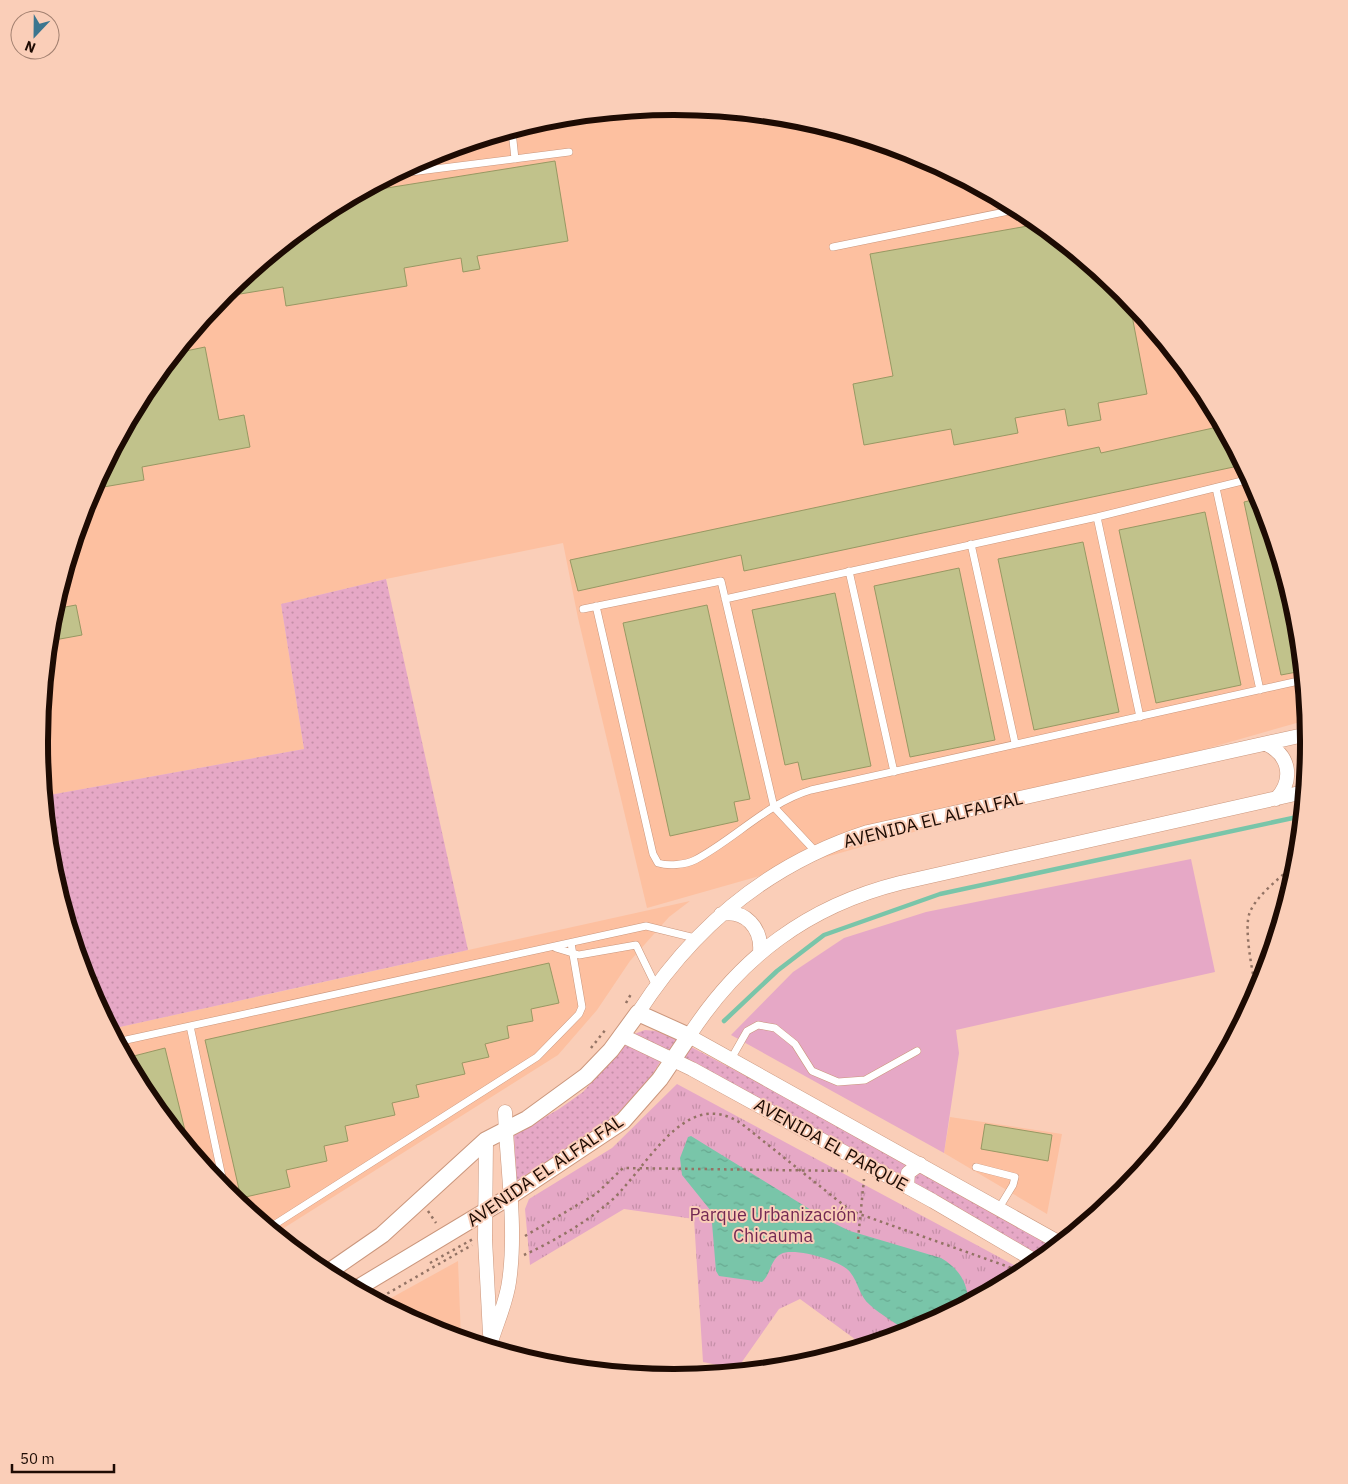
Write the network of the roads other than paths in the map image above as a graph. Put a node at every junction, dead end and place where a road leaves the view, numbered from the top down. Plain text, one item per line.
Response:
1 (513, 137) edge
2 (569, 152) dead end
3 (515, 159) junction
4 (416, 171) edge
5 (1008, 212) edge
6 (833, 247) dead end
7 (1244, 482) edge
8 (1216, 488) junction
9 (1097, 517) junction
10 (971, 544) junction
11 (850, 571) junction
12 (725, 598) junction
13 (596, 606) junction
14 (583, 608) dead end
15 (1297, 681) edge
16 (1260, 690) junction
17 (1140, 717) junction
18 (1300, 736) edge
19 (1016, 743) junction
20 (1266, 744) junction
21 (894, 772) junction
22 (1298, 794) edge
23 (1276, 799) junction
24 (774, 807) junction
25 (816, 852) junction
26 (721, 914) junction
27 (696, 938) junction
28 (571, 943) junction
29 (553, 947) junction
30 (572, 952) junction
31 (760, 952) junction
32 (656, 986) junction
33 (632, 1009) junction
34 (190, 1026) junction
35 (615, 1031) junction
36 (689, 1036) junction
37 (123, 1041) edge
38 (917, 1051) dead end
39 (731, 1059) junction
40 (674, 1060) junction
41 (505, 1112) dead end
42 (506, 1132) junction
43 (486, 1140) junction
44 (920, 1164) junction
45 (976, 1167) dead end
46 (222, 1175) edge
47 (907, 1187) junction
48 (509, 1197) junction
49 (999, 1208) junction
50 (485, 1212) junction
51 (275, 1224) edge
52 (1054, 1240) edge
53 (1029, 1258) edge
54 (334, 1268) edge
55 (362, 1286) edge
56 (491, 1340) edge
57 (493, 1341) edge

1 - 3 lane
2 - 3 lane
3 - 4 lane
5 - 6 lane
7 - 8 lane
8 - 9 lane
8 - 16 lane
9 - 10 lane
9 - 17 lane
10 - 11 lane
10 - 19 lane
11 - 12 lane
11 - 21 lane
12 - 13 lane
12 - 24 lane
13 - 14 lane
13 - 24 lane
15 - 16 lane
16 - 17 lane
17 - 19 lane
18 - 20 street, AVENIDA EL ALFALFAL
19 - 21 lane
20 - 23 street
20 - 25 street, AVENIDA EL ALFALFAL
21 - 24 lane
22 - 23 street, AVENIDA EL ALFALFAL
23 - 31 street, AVENIDA EL ALFALFAL
24 - 25 lane
25 - 26 street, AVENIDA EL ALFALFAL
26 - 27 street, AVENIDA EL ALFALFAL
26 - 31 street
27 - 28 lane
27 - 32 street, AVENIDA EL ALFALFAL
28 - 29 lane
28 - 30 lane
29 - 30 lane
29 - 34 lane
30 - 32 lane
30 - 51 lane
31 - 36 street, AVENIDA EL ALFALFAL
32 - 33 street, AVENIDA EL ALFALFAL
33 - 35 street, AVENIDA EL ALFALFAL
33 - 36 street
34 - 37 lane
34 - 46 lane
35 - 40 street, AVENIDA EL PARQUE
35 - 42 street, AVENIDA EL ALFALFAL
36 - 39 street, AVENIDA EL PARQUE
36 - 40 street, AVENIDA EL ALFALFAL
38 - 39 lane
39 - 44 street, AVENIDA EL PARQUE
40 - 47 street, AVENIDA EL PARQUE
40 - 48 street, AVENIDA EL ALFALFAL
41 - 42 street
42 - 43 street, AVENIDA EL ALFALFAL
42 - 48 street
43 - 50 street
43 - 54 street, AVENIDA EL ALFALFAL
44 - 47 street
44 - 49 street, AVENIDA EL PARQUE
45 - 49 lane
47 - 53 street, AVENIDA EL PARQUE
48 - 50 street, AVENIDA EL ALFALFAL
48 - 57 street
49 - 52 street, AVENIDA EL PARQUE
50 - 55 street, AVENIDA EL ALFALFAL
50 - 56 street

